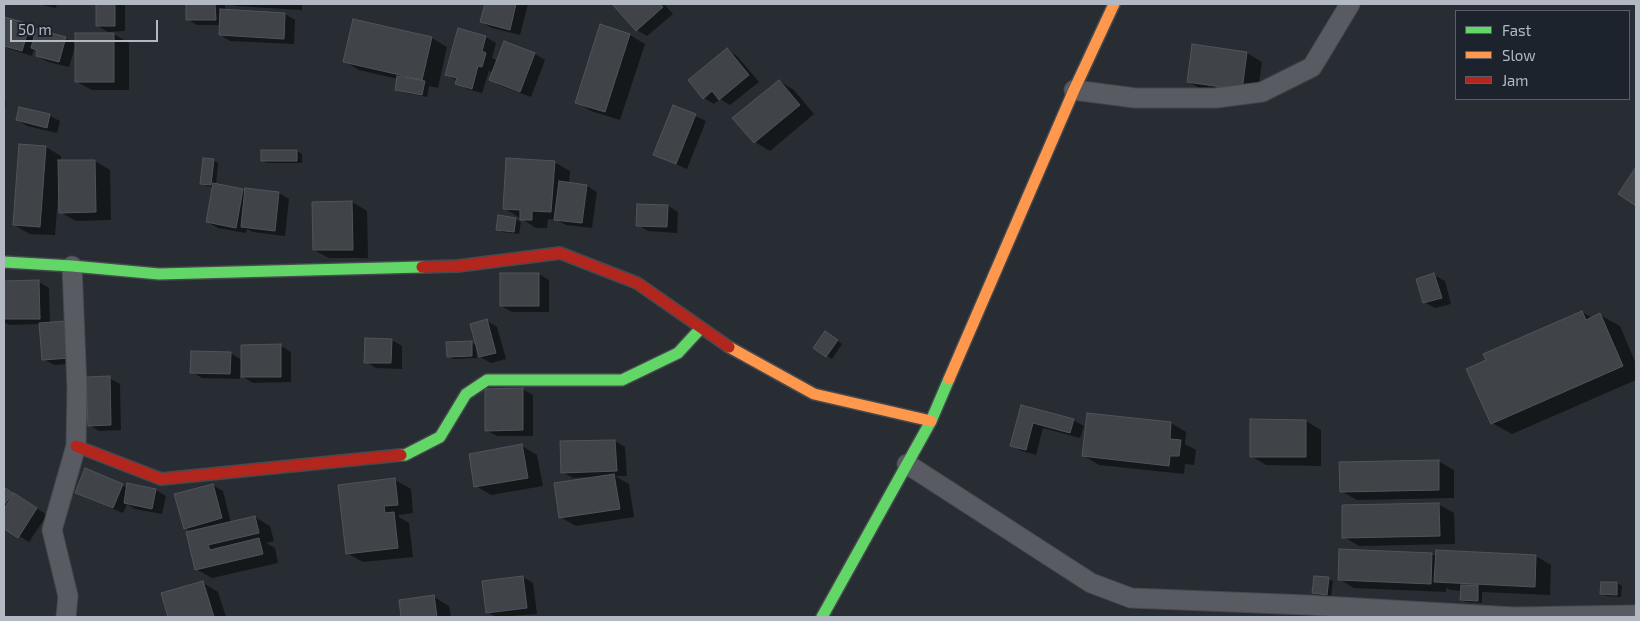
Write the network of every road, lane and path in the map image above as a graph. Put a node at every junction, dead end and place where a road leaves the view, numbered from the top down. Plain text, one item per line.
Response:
1 (1114, 4) edge
2 (1350, 4) edge
3 (1074, 90) junction
4 (4, 262) edge
5 (72, 266) junction
6 (700, 328) junction
7 (931, 420) junction
8 (76, 446) junction
9 (907, 464) junction
10 (1308, 611) edge
11 (1636, 615) edge
12 (66, 617) edge
13 (822, 617) edge
14 (1514, 617) edge

1 - 3 street
2 - 3 street
3 - 7 street
4 - 5 street
5 - 6 street
5 - 8 street
6 - 7 street
6 - 8 street
7 - 9 street
8 - 12 street
9 - 10 street
9 - 13 street
10 - 14 street
11 - 14 street

